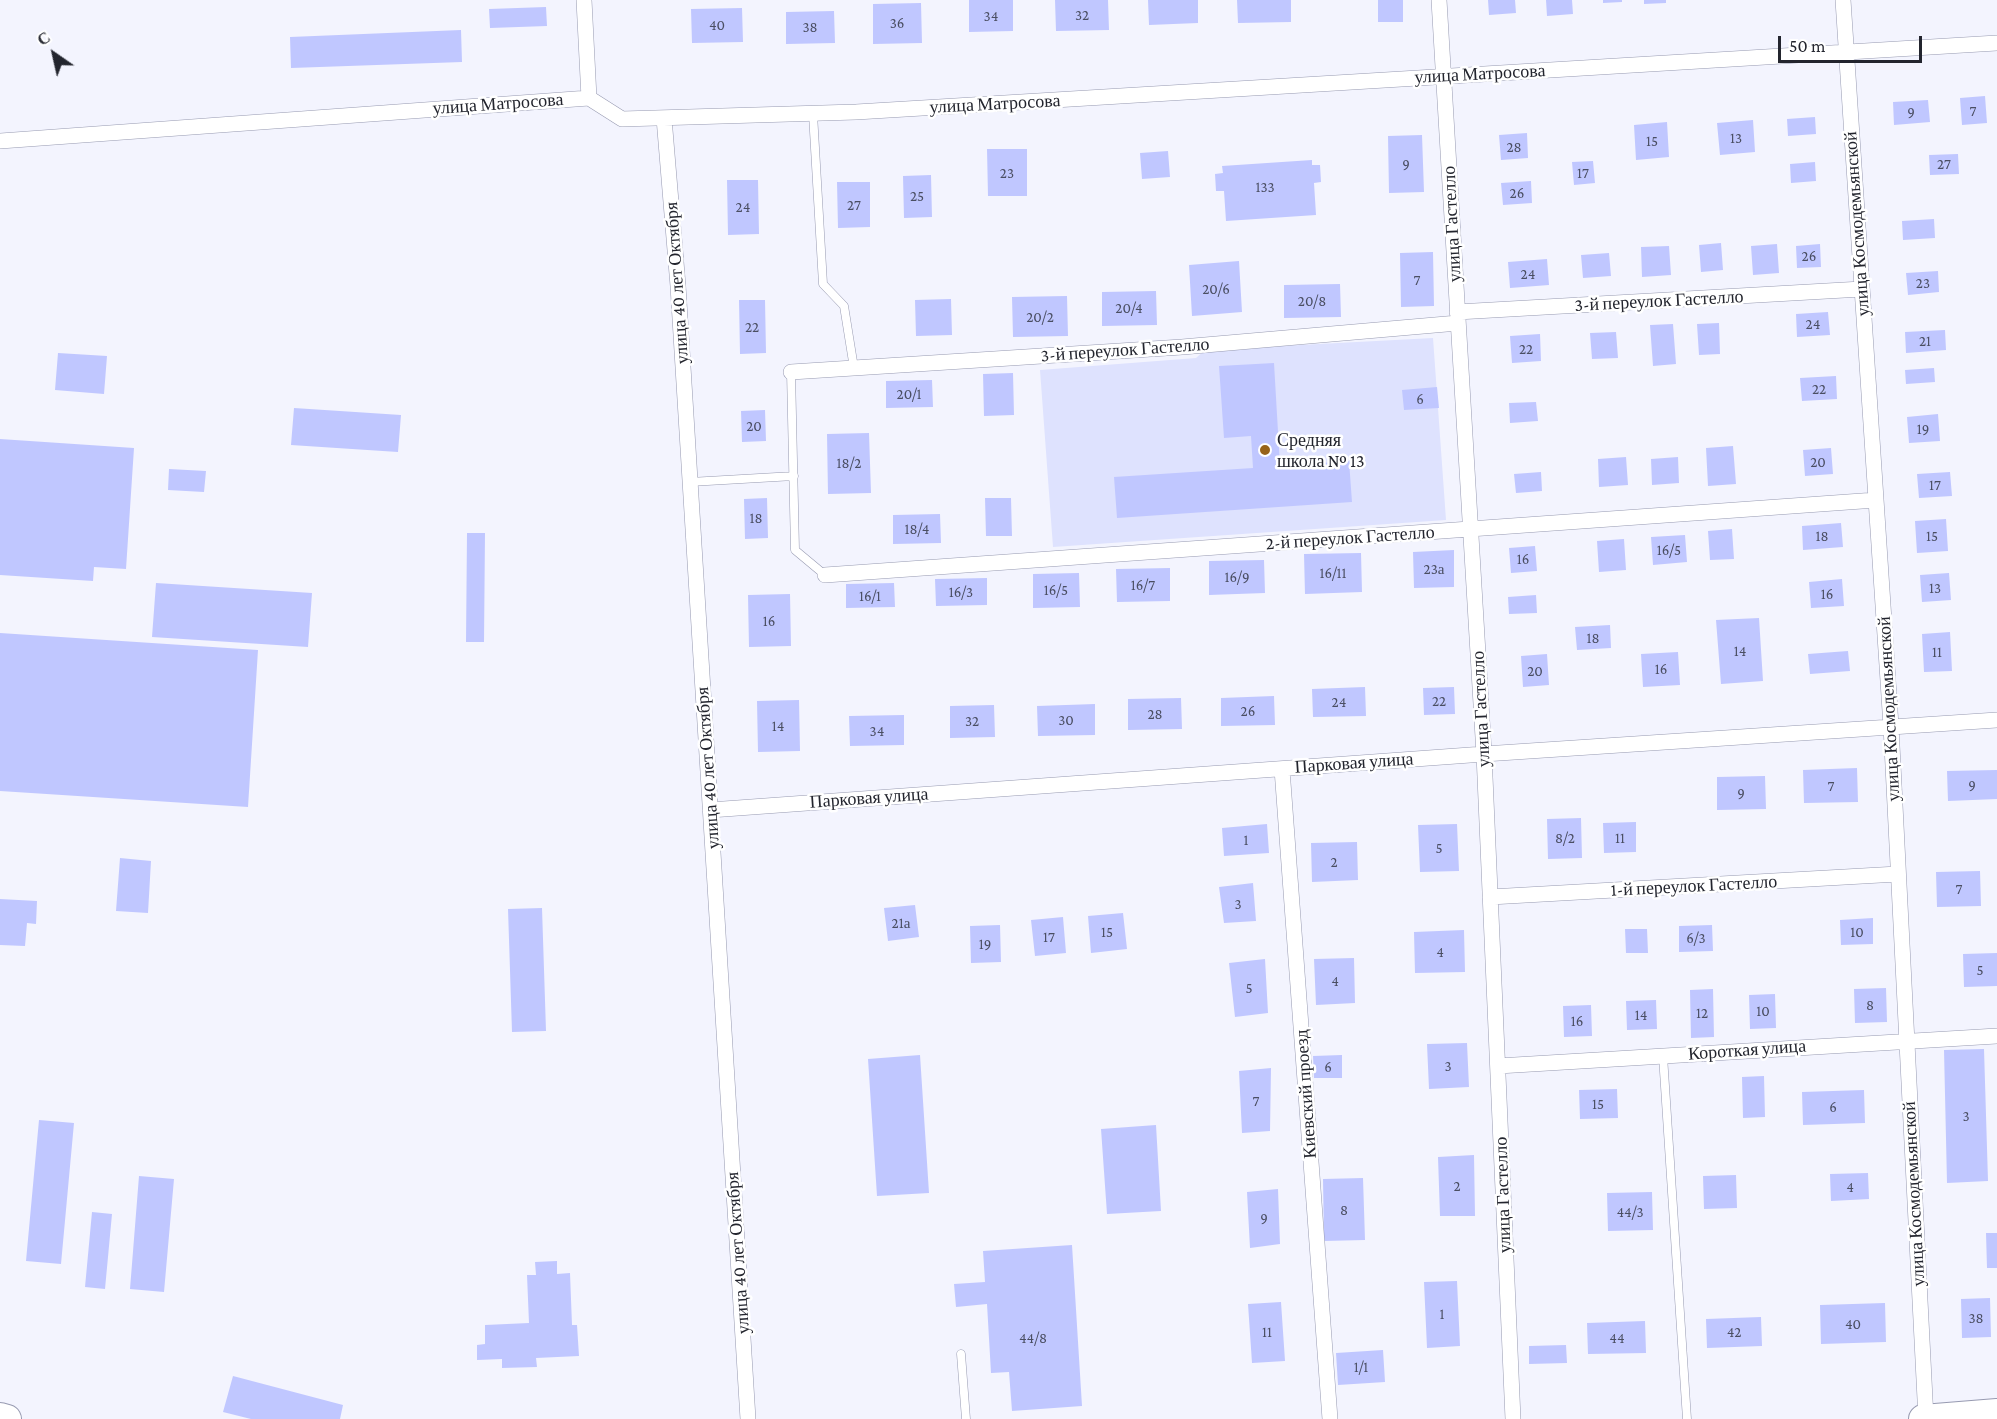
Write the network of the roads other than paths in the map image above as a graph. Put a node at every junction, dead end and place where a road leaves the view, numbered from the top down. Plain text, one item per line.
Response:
1 (584, 0) edge
2 (1439, 0) edge
3 (1843, 0) edge
4 (1997, 43) edge
5 (1846, 52) junction
6 (1443, 76) junction
7 (589, 98) junction
8 (813, 114) junction
9 (664, 118) junction
10 (0, 141) edge
11 (1862, 289) junction
12 (1457, 318) junction
13 (854, 368) junction
14 (791, 372) joint
15 (794, 476) junction
16 (690, 482) junction
17 (1876, 501) junction
18 (1470, 529) junction
19 (825, 575) joint
20 (1997, 720) edge
21 (1891, 726) junction
22 (1484, 754) junction
23 (1282, 769) junction
24 (710, 810) junction
25 (1898, 874) junction
26 (1490, 897) junction
27 (1997, 1036) edge
28 (1906, 1040) junction
29 (1662, 1056) junction
30 (1498, 1066) junction
31 (961, 1354) dead end
32 (1997, 1413) edge
33 (0, 1417) edge
34 (7, 1419) edge
35 (748, 1419) edge
36 (966, 1419) edge
37 (1330, 1419) edge
38 (1513, 1419) edge
39 (1687, 1419) edge
40 (1924, 1419) edge

1 - 7 street
2 - 6 street, улица Гастелло
3 - 5 street, улица Космодемьянской
4 - 5 street, улица Матросова
5 - 6 street, улица Матросова
5 - 11 street, улица Космодемьянской
6 - 8 street, улица Матросова
6 - 12 street, улица Гастелло
7 - 9 street, улица Матросова
7 - 10 street, улица Матросова
8 - 9 street, улица Матросова
8 - 13 lane
9 - 16 street, улица 40 лет Октября
11 - 12 street, 3-й переулок Гастелло
11 - 17 street, улица Космодемьянской
12 - 13 street, 3-й переулок Гастелло
12 - 18 street, улица Гастелло
13 - 14 street, 3-й переулок Гастелло
14 - 15 lane
15 - 16 lane
15 - 19 lane
16 - 24 street, улица 40 лет Октября
17 - 18 street, 2-й переулок Гастелло
17 - 21 street, улица Космодемьянской
18 - 19 street, 2-й переулок Гастелло
18 - 22 street, улица Гастелло
20 - 21 street, Парковая улица
21 - 22 street, Парковая улица
21 - 25 street, улица Космодемьянской
22 - 23 street, Парковая улица
22 - 26 street, улица Гастелло
23 - 24 street, Парковая улица
23 - 37 street, Киевский проезд
24 - 35 street, улица 40 лет Октября
25 - 26 street, 1-й переулок Гастелло
25 - 28 street, улица Космодемьянской
26 - 30 street, улица Гастелло
27 - 28 street, Короткая улица
28 - 29 street, Короткая улица
28 - 40 street, улица Космодемьянской
29 - 30 street, Короткая улица
29 - 39 lane
30 - 38 street, улица Гастелло
31 - 36 lane
32 - 40 highway
33 - 34 highway

